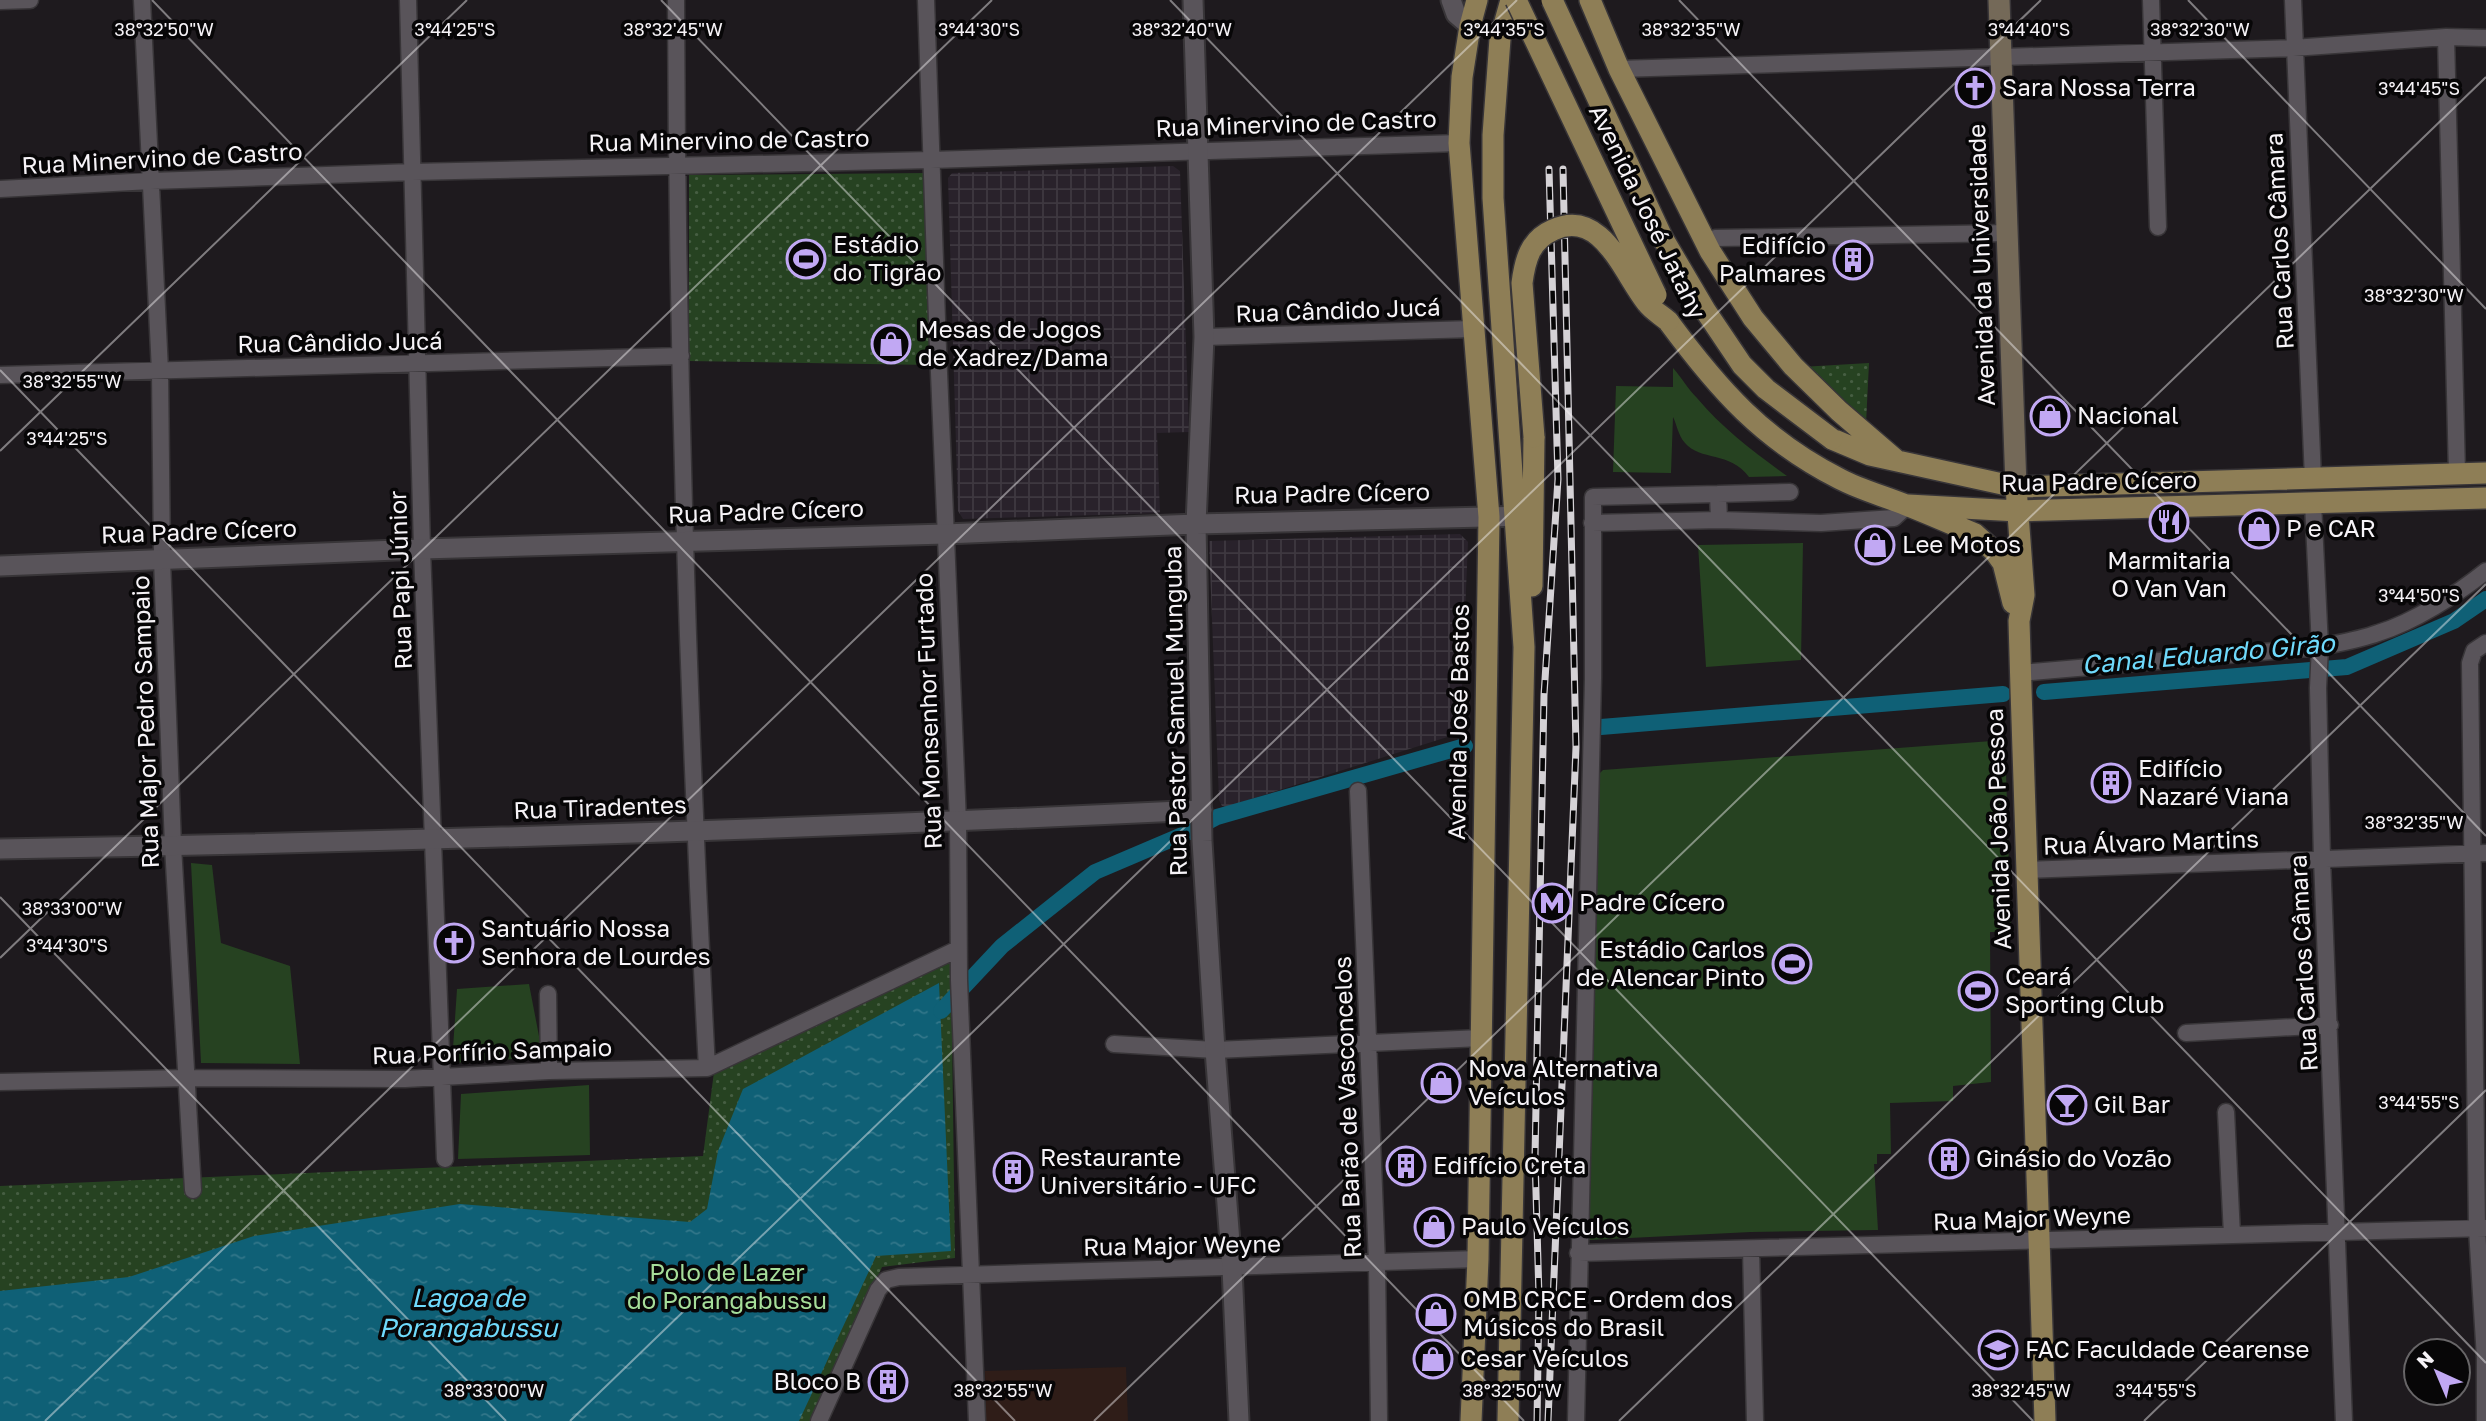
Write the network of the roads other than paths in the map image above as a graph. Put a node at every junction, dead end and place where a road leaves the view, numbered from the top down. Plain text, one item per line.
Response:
1 (30, 0) edge
2 (142, 0) edge
3 (408, 0) edge
4 (676, 0) edge
5 (926, 0) edge
6 (1193, 0) edge
7 (1451, 0) edge
8 (1477, 0) edge
9 (1513, 0) edge
10 (1552, 0) edge
11 (1590, 0) edge
12 (1999, 0) edge
13 (2151, 0) edge
14 (2292, 0) edge
15 (0, 1) edge
16 (1470, 26) junction
17 (2446, 37) junction
18 (2486, 38) edge
19 (2293, 48) junction
20 (2152, 52) junction
21 (2000, 57) junction
22 (1619, 69) junction
23 (1459, 143) junction
24 (1198, 149) junction
25 (931, 159) junction
26 (676, 164) junction
27 (413, 172) junction
28 (152, 181) junction
29 (0, 189) edge
30 (2158, 228) dead end
31 (2008, 233) junction
32 (1715, 238) dead end
33 (1668, 321) junction
34 (1473, 329) junction
35 (1204, 337) junction
36 (681, 356) junction
37 (417, 365) junction
38 (160, 371) junction
39 (0, 375) edge
40 (1896, 460) junction
41 (2457, 473) junction
42 (2486, 473) edge
43 (2313, 479) junction
44 (2016, 487) junction
45 (1790, 492) dead end
46 (1718, 494) junction
47 (2486, 498) edge
48 (2313, 503) junction
49 (1908, 505) junction
50 (2018, 511) junction
51 (1524, 516) junction
52 (1489, 517) junction
53 (1719, 520) junction
54 (1592, 523) junction
55 (1196, 524) junction
56 (945, 534) junction
57 (687, 541) junction
58 (422, 549) junction
59 (162, 560) junction
60 (0, 566) edge
61 (2486, 571) edge
62 (2019, 621) junction
63 (2480, 647) edge
64 (2319, 651) junction
65 (2020, 673) junction
66 (1358, 791) dead end
67 (1202, 814) junction
68 (958, 822) junction
69 (694, 830) junction
70 (433, 839) junction
71 (173, 846) junction
72 (0, 849) edge
73 (2479, 854) edge
74 (2322, 859) junction
75 (2027, 870) junction
76 (958, 949) junction
77 (548, 993) dead end
78 (2330, 1024) junction
79 (2186, 1033) dead end
80 (1481, 1038) junction
81 (1114, 1044) dead end
82 (1367, 1044) junction
83 (1215, 1050) junction
84 (707, 1068) junction
85 (549, 1071) junction
86 (443, 1077) junction
87 (187, 1079) junction
88 (0, 1082) edge
89 (2226, 1112) dead end
90 (445, 1159) dead end
91 (193, 1190) dead end
92 (2482, 1229) edge
93 (2337, 1232) junction
94 (2232, 1236) junction
95 (2039, 1242) junction
96 (1751, 1249) junction
97 (1578, 1253) junction
98 (1478, 1259) junction
99 (1377, 1263) junction
100 (1232, 1268) junction
101 (972, 1274) junction
102 (820, 1421) edge
103 (977, 1421) edge
104 (1239, 1421) edge
105 (1379, 1421) edge
106 (1471, 1421) edge
107 (1508, 1421) edge
108 (1576, 1421) edge
109 (1755, 1421) edge
110 (2045, 1421) edge
111 (2344, 1421) edge
112 (2486, 1421) edge

1 - 15 street
2 - 28 street, Rua Major Pedro Sampaio
3 - 27 street, Rua Papi Júnior
4 - 26 street
5 - 25 street, Rua Monsenhor Furtado
6 - 24 street, Rua Pastor Samuel Munguba
7 - 16 street
8 - 16 main road, Avenida José Bastos
9 - 33 main road, Avenida José Jatahy, bridge
9 - 51 main road
10 - 40 main road, Avenida José Jatahy, bridge
11 - 22 main road
12 - 21 main road, Avenida da Universidade
13 - 20 street
14 - 19 street, Rua Carlos Câmara
16 - 23 main road, Avenida José Bastos
17 - 18 street
17 - 19 street
17 - 41 street
19 - 20 street
19 - 43 street, Rua Carlos Câmara
20 - 21 street
20 - 30 street
21 - 22 street
21 - 31 main road, Avenida da Universidade
22 - 40 main road
23 - 24 street, Rua Minervino de Castro
23 - 34 main road, Avenida José Bastos
24 - 25 street, Rua Minervino de Castro
24 - 35 street, Rua Pastor Samuel Munguba
25 - 26 street, Rua Minervino de Castro
25 - 56 street, Rua Monsenhor Furtado
26 - 27 street, Rua Minervino de Castro
26 - 36 street
27 - 28 street, Rua Minervino de Castro
27 - 37 street, Rua Papi Júnior
28 - 29 street, Rua Minervino de Castro
28 - 38 street, Rua Major Pedro Sampaio
31 - 32 street
31 - 44 main road, Avenida da Universidade
33 - 49 main road, Avenida José Jatahy
33 - 51 main road, bridge
34 - 35 street, Rua Cândido Jucá
34 - 52 main road, Avenida José Bastos
35 - 55 street, Rua Pastor Samuel Munguba
36 - 37 street, Rua Cândido Jucá
36 - 57 street
37 - 38 street, Rua Cândido Jucá
37 - 58 street, Rua Papi Júnior
38 - 39 street, Rua Cândido Jucá
38 - 59 street, Rua Major Pedro Sampaio
40 - 44 main road, Rua Padre Cícero
41 - 42 main road, Rua Padre Cícero
41 - 43 main road, Rua Padre Cícero
43 - 44 main road, Rua Padre Cícero
44 - 50 main road, Avenida João Pessoa
45 - 46 street
46 - 53 street
46 - 54 street
47 - 48 main road, Rua Padre Cícero
48 - 50 main road, Rua Padre Cícero
48 - 64 street, Rua Carlos Câmara
49 - 50 main road, Rua Padre Cícero
49 - 53 street, Rua Padre Cícero
49 - 62 main road
50 - 62 main road, Avenida João Pessoa
51 - 52 street, Rua Padre Cícero
51 - 107 main road
52 - 55 street, Rua Padre Cícero
52 - 80 main road, Avenida José Bastos
53 - 54 street, Rua Padre Cícero
54 - 97 street
55 - 56 street, Rua Padre Cícero
55 - 67 street, Rua Pastor Samuel Munguba
56 - 57 street, Rua Padre Cícero
56 - 68 street, Rua Monsenhor Furtado
57 - 58 street, Rua Padre Cícero
57 - 69 street
58 - 59 street, Rua Padre Cícero
58 - 70 street, Rua Papi Júnior
59 - 60 street, Rua Padre Cícero
59 - 71 street, Rua Major Pedro Sampaio
61 - 64 street
62 - 65 main road, Avenida João Pessoa
63 - 73 street
64 - 65 street
64 - 74 street, Rua Carlos Câmara
65 - 75 main road, Avenida João Pessoa
66 - 82 street, Rua Barão de Vasconcelos
67 - 68 street, Rua Tiradentes
67 - 83 street, Rua Pastor Samuel Munguba
68 - 69 street, Rua Tiradentes
68 - 76 street, Rua Monsenhor Furtado
69 - 70 street, Rua Tiradentes
69 - 84 street
70 - 71 street, Rua Tiradentes
70 - 86 street, Rua Papi Júnior
71 - 72 street, Rua Tiradentes
71 - 87 street, Rua Major Pedro Sampaio
73 - 74 street, Rua Álvaro Martins
73 - 92 street
74 - 75 street, Rua Álvaro Martins
74 - 78 street, Rua Carlos Câmara
75 - 95 main road, Avenida João Pessoa
76 - 84 street, Rua Porfírio Sampaio
76 - 101 street, Rua Monsenhor Furtado
77 - 85 street
78 - 79 street
78 - 93 street, Rua Carlos Câmara
80 - 82 street
80 - 98 main road, Avenida José Bastos
81 - 83 street
82 - 83 street
82 - 99 street, Rua Barão de Vasconcelos
83 - 100 street, Rua Pastor Samuel Munguba
84 - 85 street, Rua Porfírio Sampaio
85 - 86 street, Rua Porfírio Sampaio
86 - 87 street, Rua Porfírio Sampaio
86 - 90 street, Rua Papi Júnior
87 - 88 street, Rua Porfírio Sampaio
87 - 91 street, Rua Major Pedro Sampaio
89 - 94 street
92 - 93 street, Rua Major Weyne
92 - 112 street
93 - 94 street, Rua Major Weyne
93 - 111 street, Rua Carlos Câmara
94 - 95 street, Rua Major Weyne
95 - 96 street, Rua Major Weyne
95 - 110 main road, Avenida João Pessoa
96 - 97 street, Rua Major Weyne
96 - 109 street
97 - 108 street
98 - 99 street, Rua Major Weyne
98 - 106 main road, Avenida José Bastos
99 - 100 street, Rua Major Weyne
99 - 105 street, Rua Barão de Vasconcelos
100 - 101 street, Rua Major Weyne
100 - 104 street, Rua Pastor Samuel Munguba
101 - 102 street, Rua Major Weyne
101 - 103 street, Rua Monsenhor Furtado

